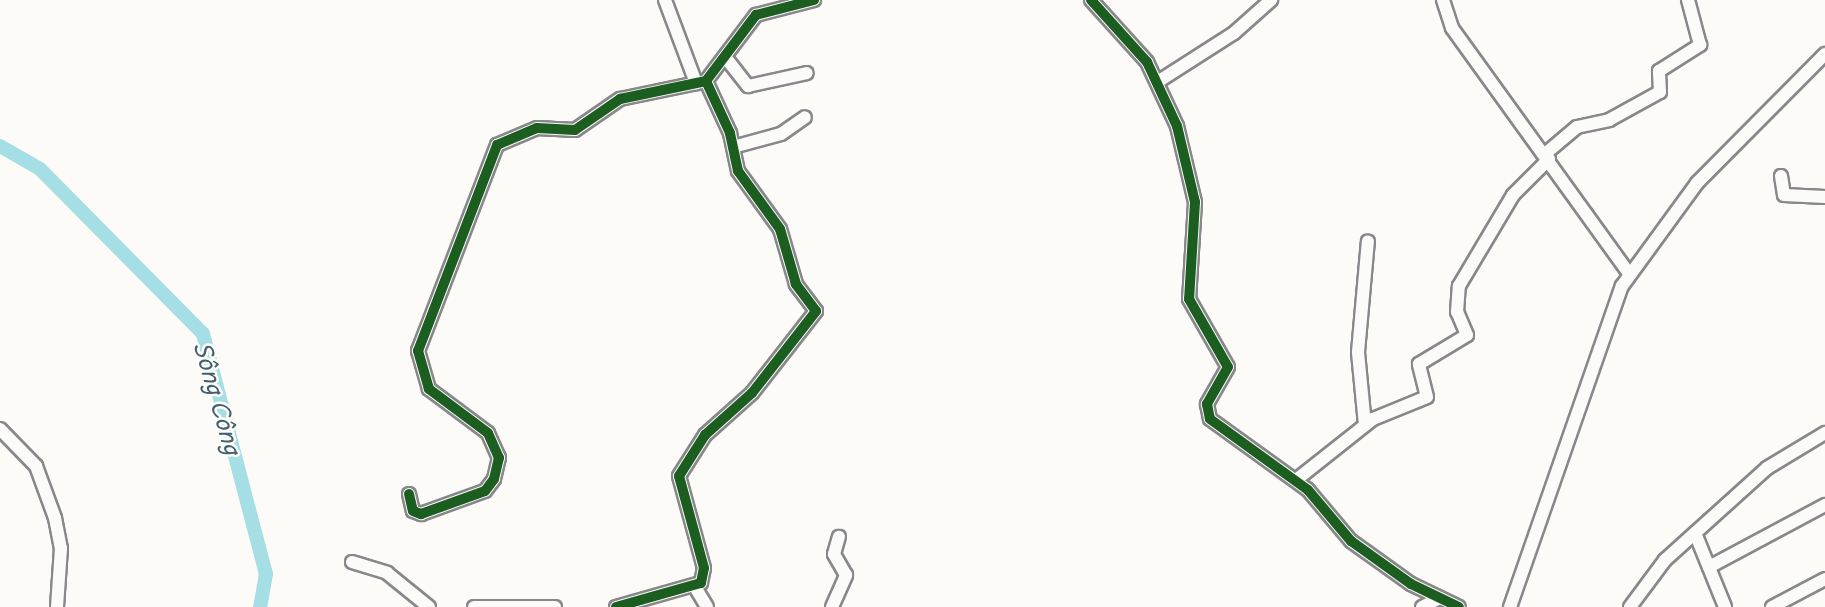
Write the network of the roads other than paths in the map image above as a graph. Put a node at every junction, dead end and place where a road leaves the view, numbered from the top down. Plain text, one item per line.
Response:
1 (665, 0) edge
2 (814, 0) edge
3 (1091, 0) edge
4 (1270, 0) edge
5 (1443, 0) edge
6 (1688, 0) edge
7 (1825, 54) edge
8 (726, 58) junction
9 (807, 73) dead end
10 (1158, 81) junction
11 (701, 82) junction
12 (805, 117) dead end
13 (733, 147) junction
14 (1547, 157) junction
15 (1781, 176) dead end
16 (1825, 197) edge
17 (1368, 241) dead end
18 (1629, 273) junction
19 (1365, 425) junction
20 (0, 429) edge
21 (1825, 433) edge
22 (1296, 480) junction
23 (409, 494) dead end
24 (1825, 505) edge
25 (1695, 533) junction
26 (839, 537) dead end
27 (352, 562) dead end
28 (1709, 567) junction
29 (1825, 579) edge
30 (695, 587) junction
31 (1440, 598) junction
32 (1790, 603) edge
33 (57, 607) edge
34 (429, 607) edge
35 (474, 607) edge
36 (555, 607) edge
37 (616, 607) edge
38 (707, 607) edge
39 (832, 607) edge
40 (1422, 607) edge
41 (1460, 607) edge
42 (1510, 607) edge
43 (1630, 607) edge
44 (1725, 607) edge
45 (1772, 607) edge

1 - 11 street
2 - 8 street
3 - 10 street
4 - 10 street
5 - 14 street
6 - 14 street
7 - 18 street
8 - 9 street
8 - 11 street
10 - 22 street
11 - 13 street
11 - 23 street
12 - 13 street
13 - 30 street
14 - 18 street
14 - 19 street
15 - 16 street
17 - 19 street
18 - 42 street
19 - 22 street
20 - 33 street
21 - 25 street
22 - 31 street
24 - 28 street
25 - 28 street
25 - 43 street
26 - 39 street
27 - 34 street
28 - 44 street
29 - 32 street
30 - 37 street
30 - 38 street
31 - 40 street
31 - 41 street
32 - 45 street
35 - 36 street

